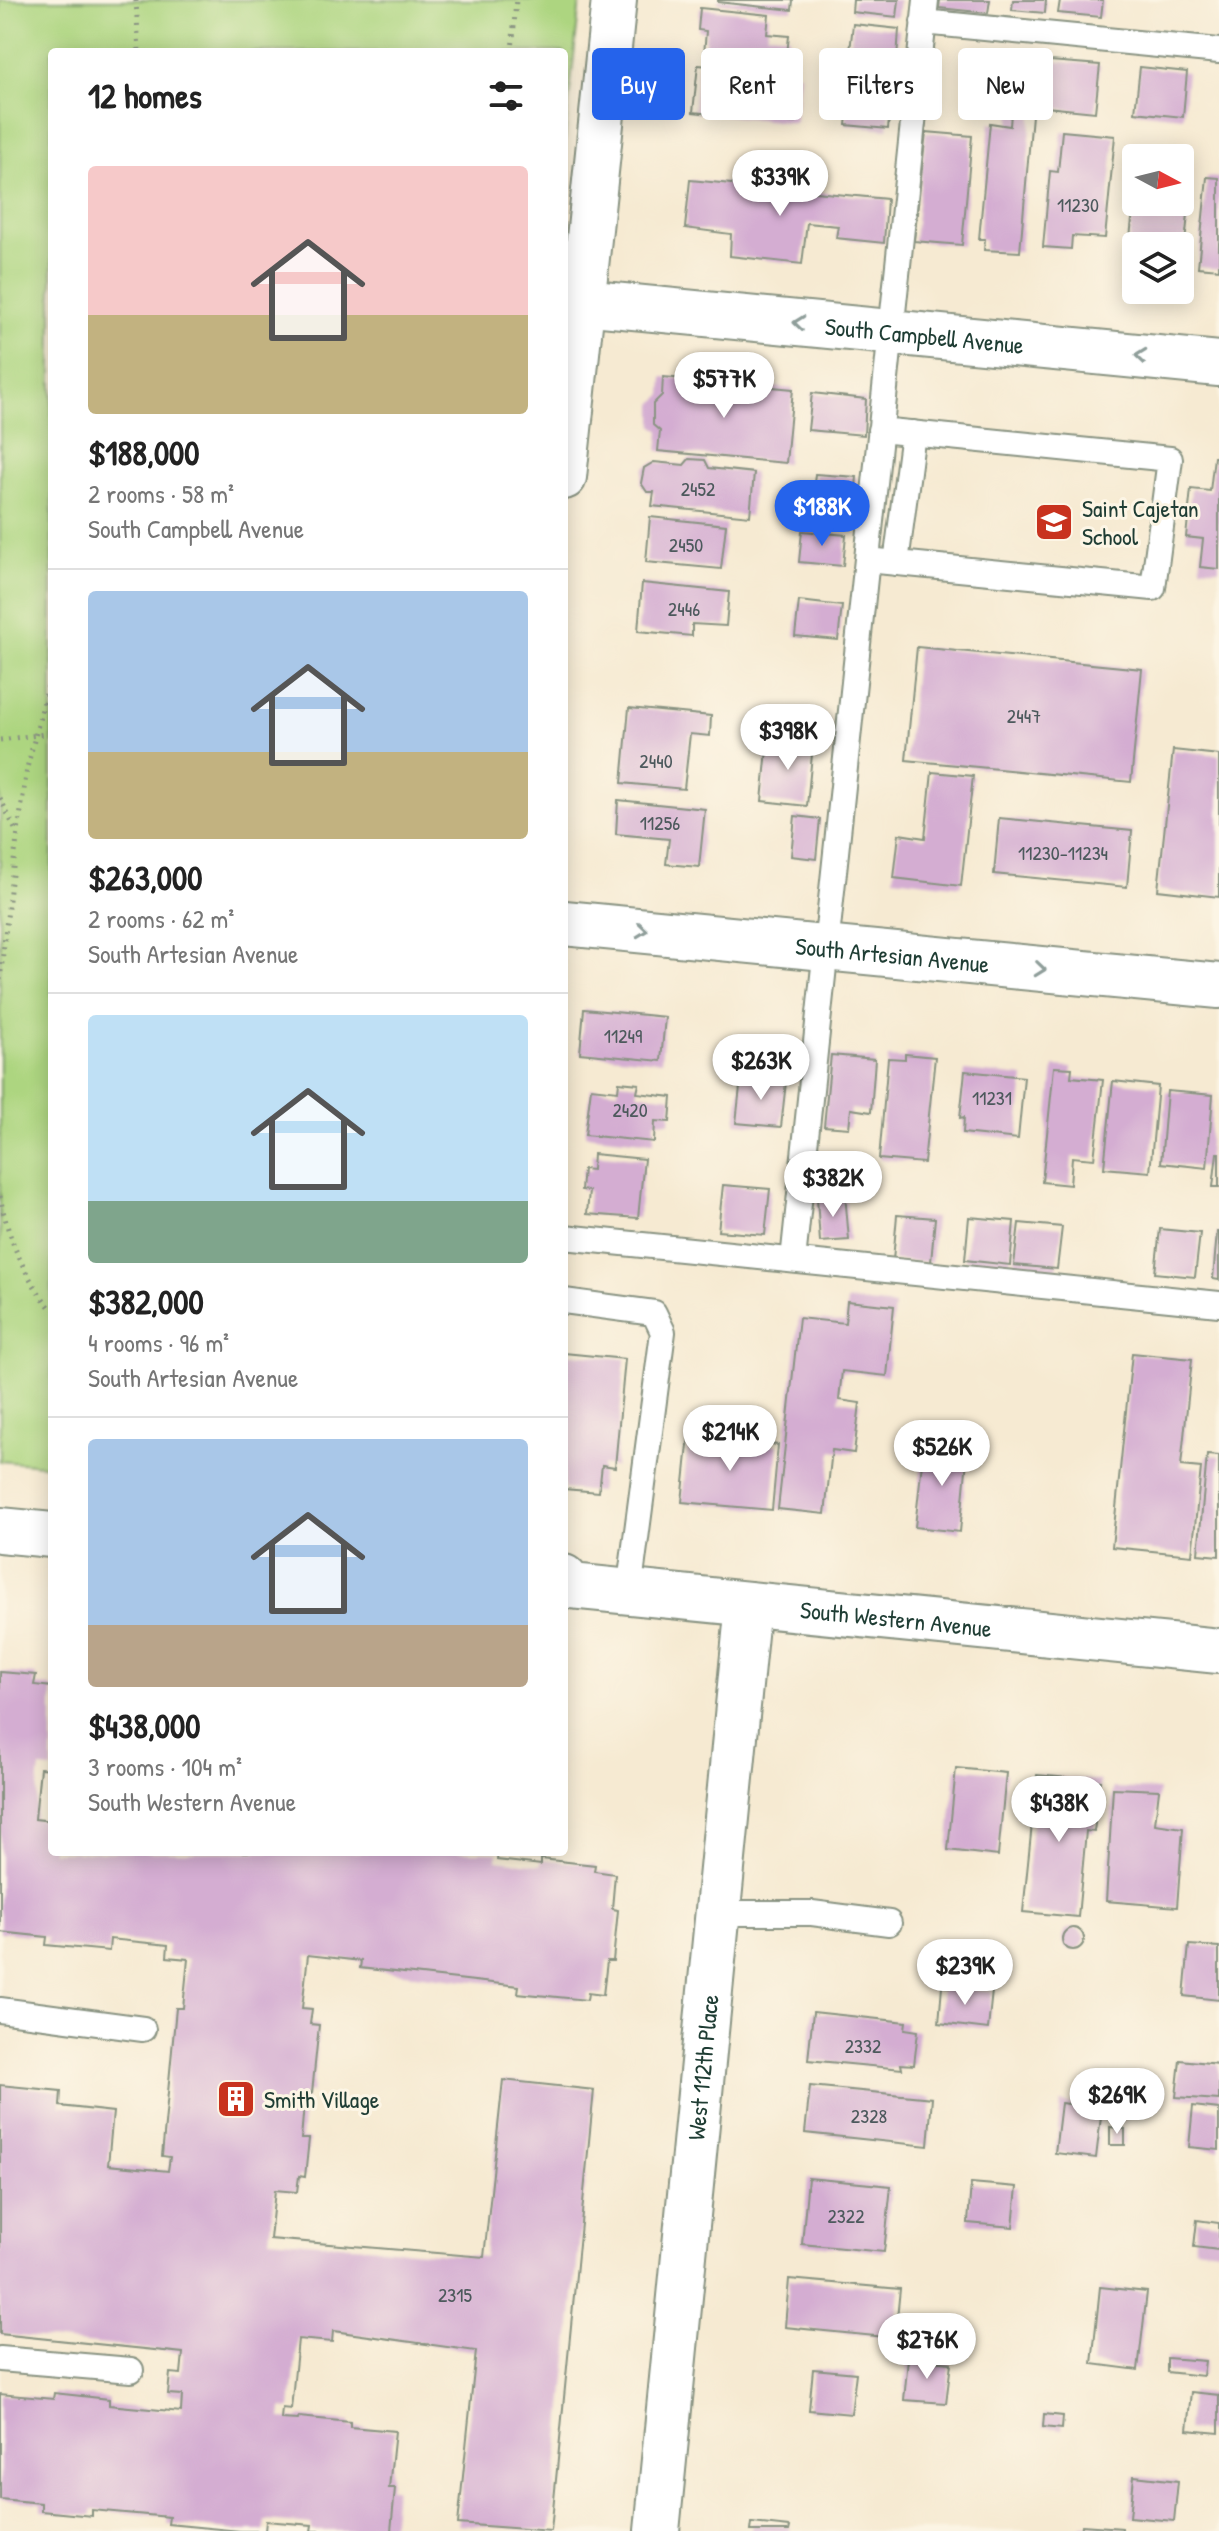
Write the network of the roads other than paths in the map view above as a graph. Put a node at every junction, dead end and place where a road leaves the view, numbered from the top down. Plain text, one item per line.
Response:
1 (614, 0) edge
2 (924, 11) edge
3 (1219, 51) edge
4 (582, 302) junction
5 (891, 332) junction
6 (1219, 364) edge
7 (880, 430) junction
8 (913, 433) junction
9 (568, 438) edge
10 (867, 560) junction
11 (896, 563) junction
12 (568, 923) edge
13 (826, 948) junction
14 (1219, 986) edge
15 (568, 1237) edge
16 (793, 1260) junction
17 (568, 1302) edge
18 (1219, 1304) edge
19 (0, 1530) edge
20 (48, 1535) edge
21 (568, 1585) edge
22 (629, 1592) junction
23 (748, 1604) junction
24 (1219, 1651) edge
25 (717, 1913) junction
26 (889, 1923) dead end
27 (0, 2010) edge
28 (143, 2029) dead end
29 (0, 2359) edge
30 (131, 2370) dead end
31 (657, 2531) edge

1 - 4 street
2 - 3 lane
2 - 5 lane
5 -> 4 street, South Campbell Avenue
4 - 9 street
6 -> 5 street, South Campbell Avenue
5 - 7 lane
7 - 8 lane
7 - 10 lane
8 - 11 lane
8 - 11 lane
10 - 11 lane
10 - 13 lane
12 -> 13 street, South Artesian Avenue
13 -> 14 street, South Artesian Avenue
13 - 16 lane
15 - 16 lane
16 - 18 lane
17 - 22 lane
19 - 20 street
21 - 22 street, South Western Avenue
22 - 23 street, South Western Avenue
23 - 24 street, South Western Avenue
23 - 25 street, West 112th Place
25 - 26 lane
25 - 31 street, West 112th Place
27 - 28 lane
29 - 30 lane

